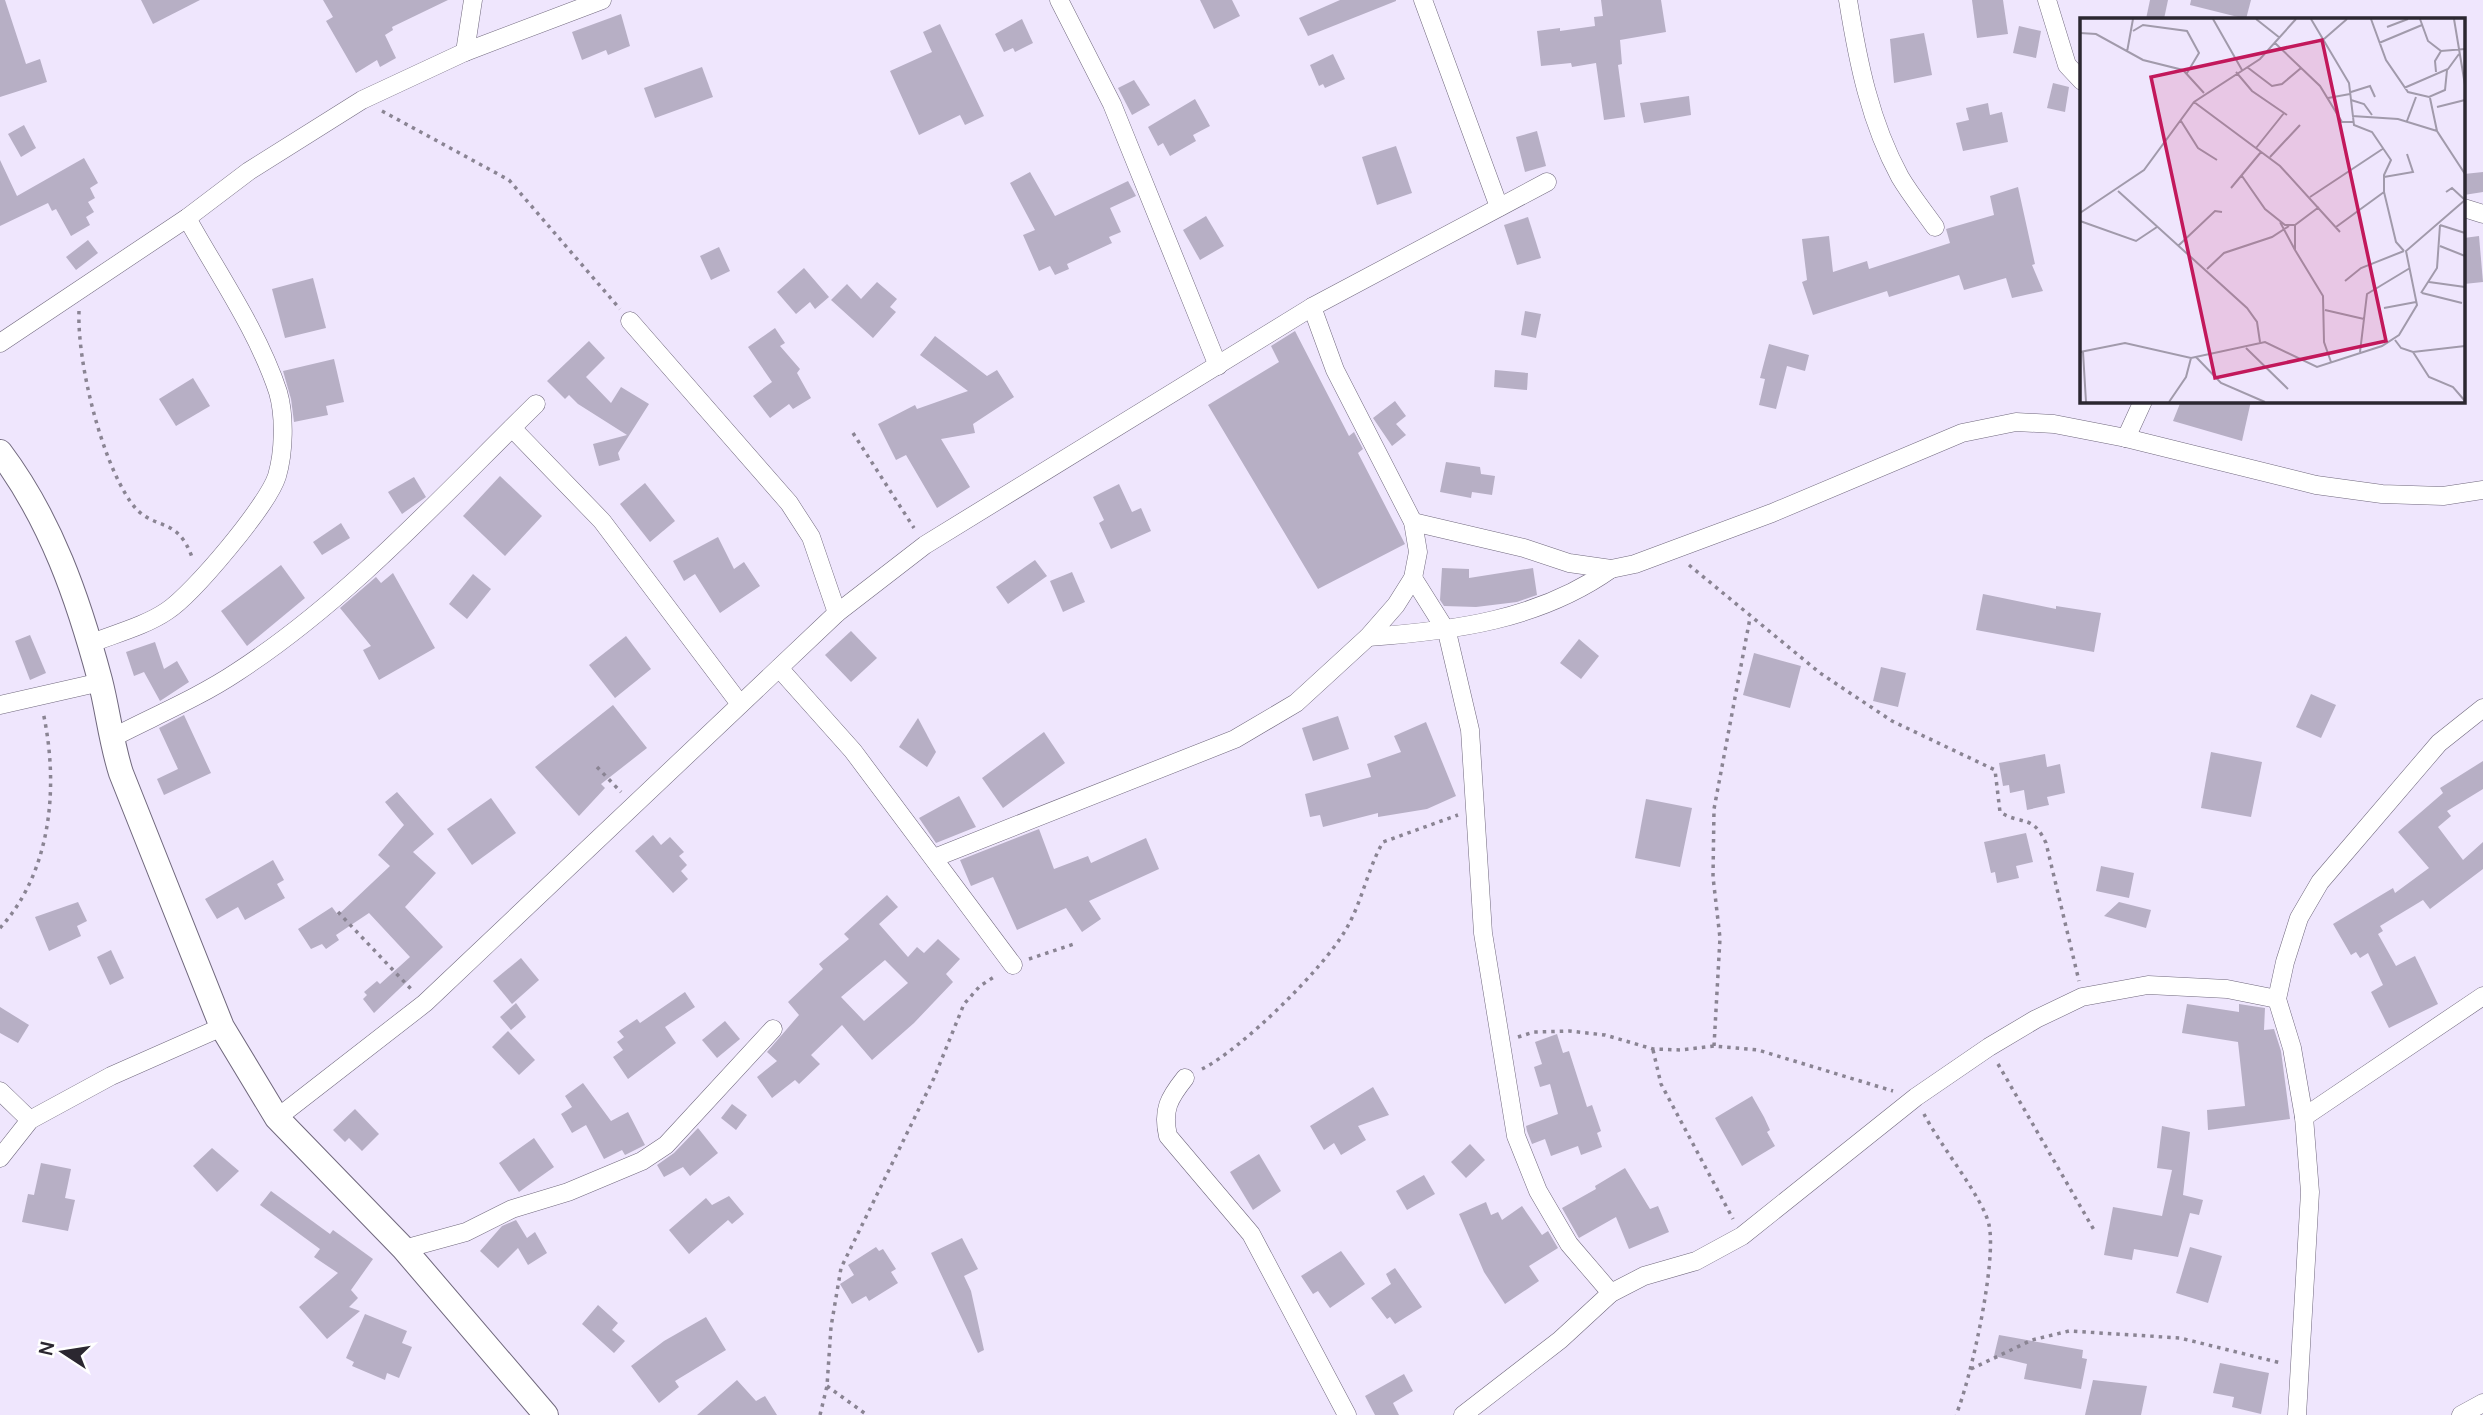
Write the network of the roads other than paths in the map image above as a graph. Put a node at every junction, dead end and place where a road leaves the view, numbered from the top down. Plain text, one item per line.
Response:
1 (473, 0) edge
2 (602, 0) edge
3 (1059, 0) edge
4 (1423, 0) edge
5 (1848, 0) edge
6 (2047, 0) edge
7 (465, 52) junction
8 (2080, 79) edge
9 (1547, 182) dead end
10 (1499, 207) junction
11 (2466, 209) edge
12 (2483, 214) edge
13 (187, 218) junction
14 (1935, 227) dead end
15 (1312, 307) junction
16 (630, 321) road end
17 (0, 343) edge
18 (1218, 366) junction
19 (2143, 402) edge
20 (536, 404) dead end
21 (512, 428) junction
22 (2126, 438) junction
23 (0, 452) edge
24 (2483, 490) edge
25 (1413, 522) junction
26 (1611, 569) junction
27 (1413, 578) junction
28 (837, 613) junction
29 (1447, 632) junction
30 (1368, 637) junction
31 (89, 644) junction
32 (779, 668) junction
33 (101, 682) junction
34 (740, 704) junction
35 (0, 705) edge
36 (2483, 708) edge
37 (110, 739) junction
38 (934, 858) junction
39 (1013, 965) road end
40 (2483, 996) edge
41 (2277, 999) junction
42 (222, 1027) junction
43 (774, 1029) dead end
44 (1185, 1078) road end
45 (0, 1091) edge
46 (2304, 1117) junction
47 (277, 1118) junction
48 (30, 1120) junction
49 (0, 1158) edge
50 (404, 1249) junction
51 (1611, 1293) junction
52 (2483, 1403) edge
53 (545, 1415) edge
54 (1347, 1415) edge
55 (1463, 1415) edge
56 (2297, 1415) edge
57 (2461, 1415) edge

1 - 7 street
2 - 7 street
3 - 18 street
4 - 10 street
5 - 14 street
6 - 8 street
7 - 13 street
9 - 10 street
10 - 15 street
11 - 12 street
13 - 17 street
13 - 31 street
15 - 18 street
15 - 25 street
16 - 28 street
18 - 28 street
19 - 22 street
20 - 21 street
21 - 34 street
21 - 37 street
22 - 24 street
22 - 26 street
23 - 31 street
25 - 26 street
25 - 27 street
26 - 29 street
27 - 29 street
27 - 30 street
28 - 32 street
29 - 30 street
29 - 51 street
30 - 38 street
31 - 33 street
32 - 34 street
32 - 38 street
33 - 35 street
33 - 37 street
34 - 47 street
36 - 41 street
37 - 42 street
38 - 39 street
40 - 46 street
41 - 46 street
41 - 51 street
42 - 47 street
42 - 48 street
43 - 50 street
44 - 54 street
45 - 48 street
46 - 56 street
47 - 50 street
48 - 49 street
50 - 53 street
51 - 55 street
52 - 57 street

